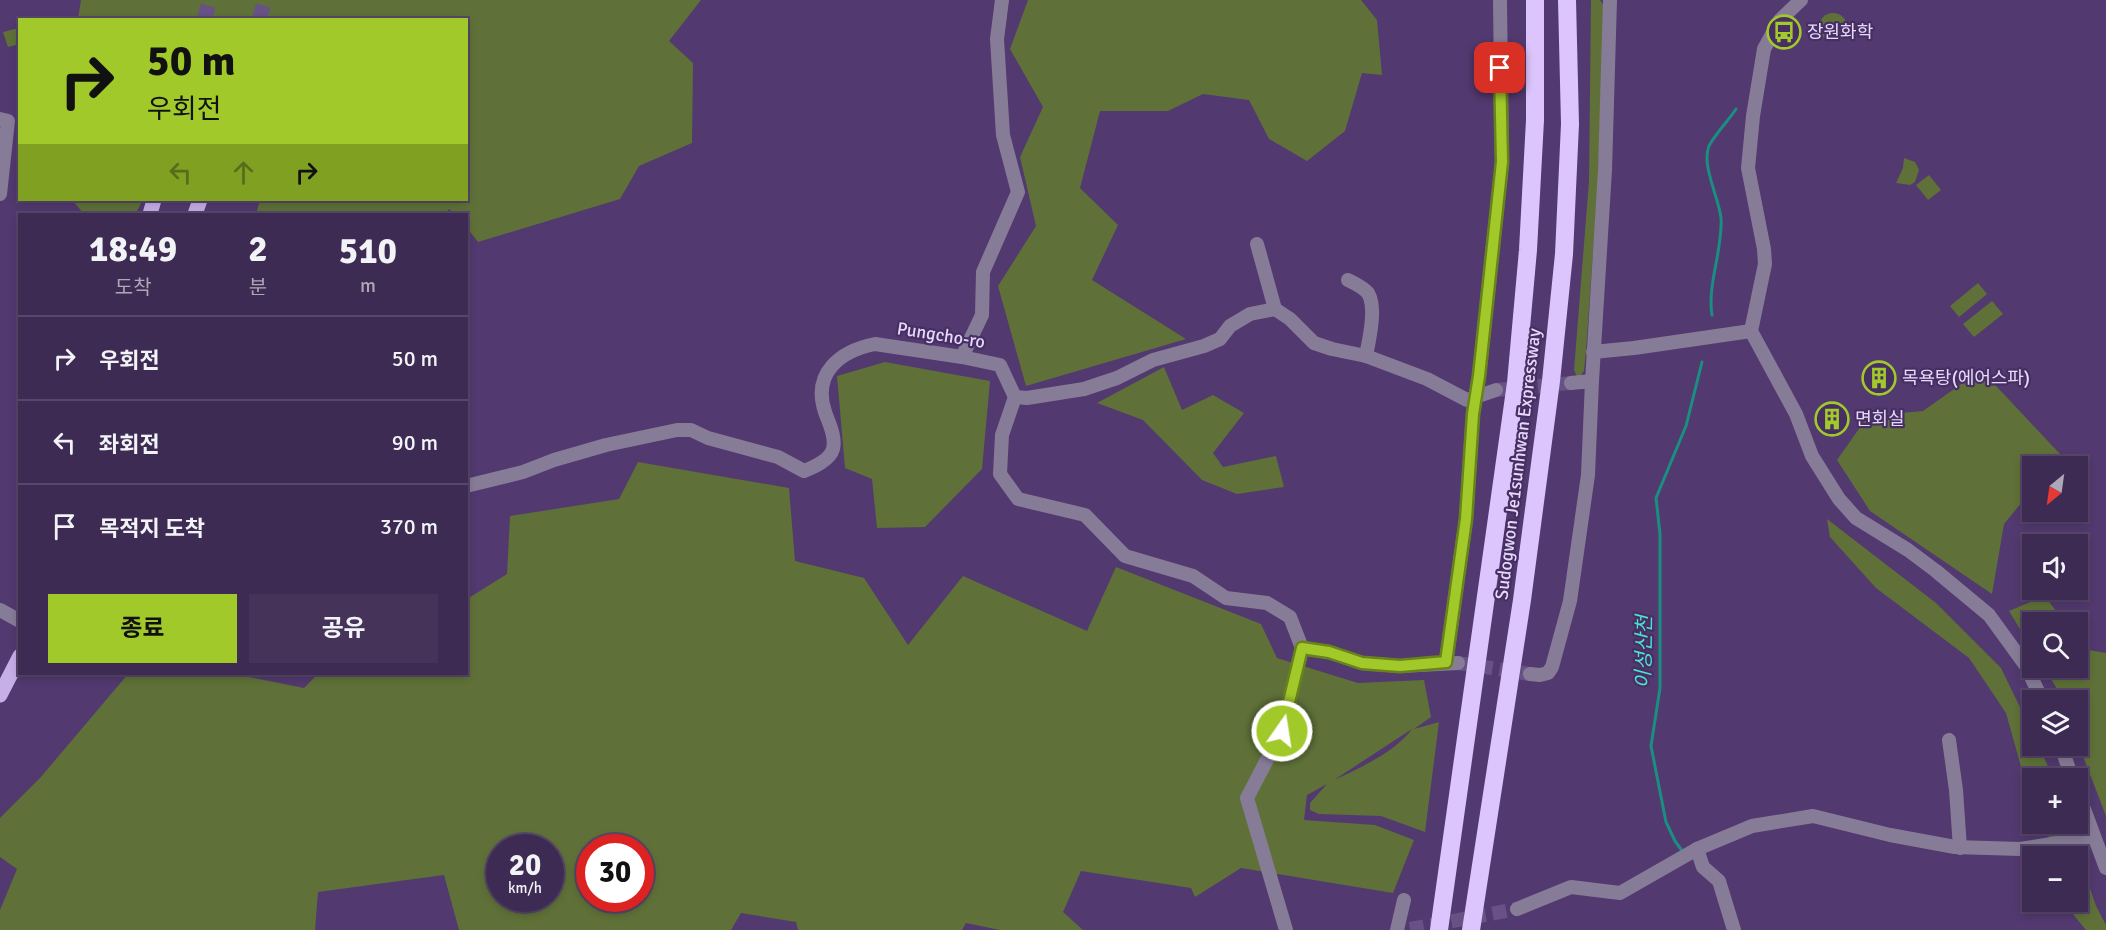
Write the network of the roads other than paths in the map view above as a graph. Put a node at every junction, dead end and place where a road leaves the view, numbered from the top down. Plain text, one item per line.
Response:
1 (1002, 0) edge
2 (1500, 0) edge
3 (1535, 0) edge
4 (1567, 0) edge
5 (1610, 0) edge
6 (1801, 0) edge
7 (0, 119) edge
8 (0, 194) edge
9 (1257, 244) dead end
10 (1348, 280) dead end
11 (1275, 309) junction
12 (1751, 331) junction
13 (1593, 352) junction
14 (1366, 356) junction
15 (963, 357) junction
16 (1592, 381) junction
17 (1571, 383) tunnel mouth
18 (1496, 390) tunnel mouth
19 (1476, 396) junction
20 (1015, 397) junction
21 (468, 486) edge
22 (0, 610) edge
23 (18, 620) edge
24 (1302, 648) junction
25 (18, 660) edge
26 (1530, 674) tunnel mouth
27 (2037, 690) edge
28 (0, 695) edge
29 (1949, 740) dead end
30 (2088, 820) edge
31 (2094, 837) junction
32 (1960, 848) junction
33 (1697, 849) junction
34 (2106, 868) edge
35 (1404, 900) dead end
36 (1516, 909) tunnel mouth
37 (1286, 930) edge
38 (1404, 930) edge
39 (1439, 930) edge
40 (1471, 930) edge
41 (1734, 930) edge

1 - 15 street
2 - 19 street
3 - 39 highway, Sudogwon Je1sunhwan Expressway
4 - 40 highway, Sudogwon Je1sunhwan Expressway
5 - 13 street
6 - 12 street
7 - 8 street
9 - 11 street
10 - 14 street
11 - 14 street
11 - 20 street
12 - 13 street
12 - 27 street
13 - 16 street
14 - 19 street
15 - 20 street, Pungcho-ro
15 - 21 street, Pungcho-ro
16 - 17 street
16 - 26 street
18 - 19 street
19 - 24 street
20 - 24 street
22 - 23 street
24 - 37 street
25 - 28 main road
29 - 32 street
30 - 31 street
31 - 32 street
31 - 34 street
32 - 33 street
33 - 36 street
33 - 41 street
35 - 38 street

